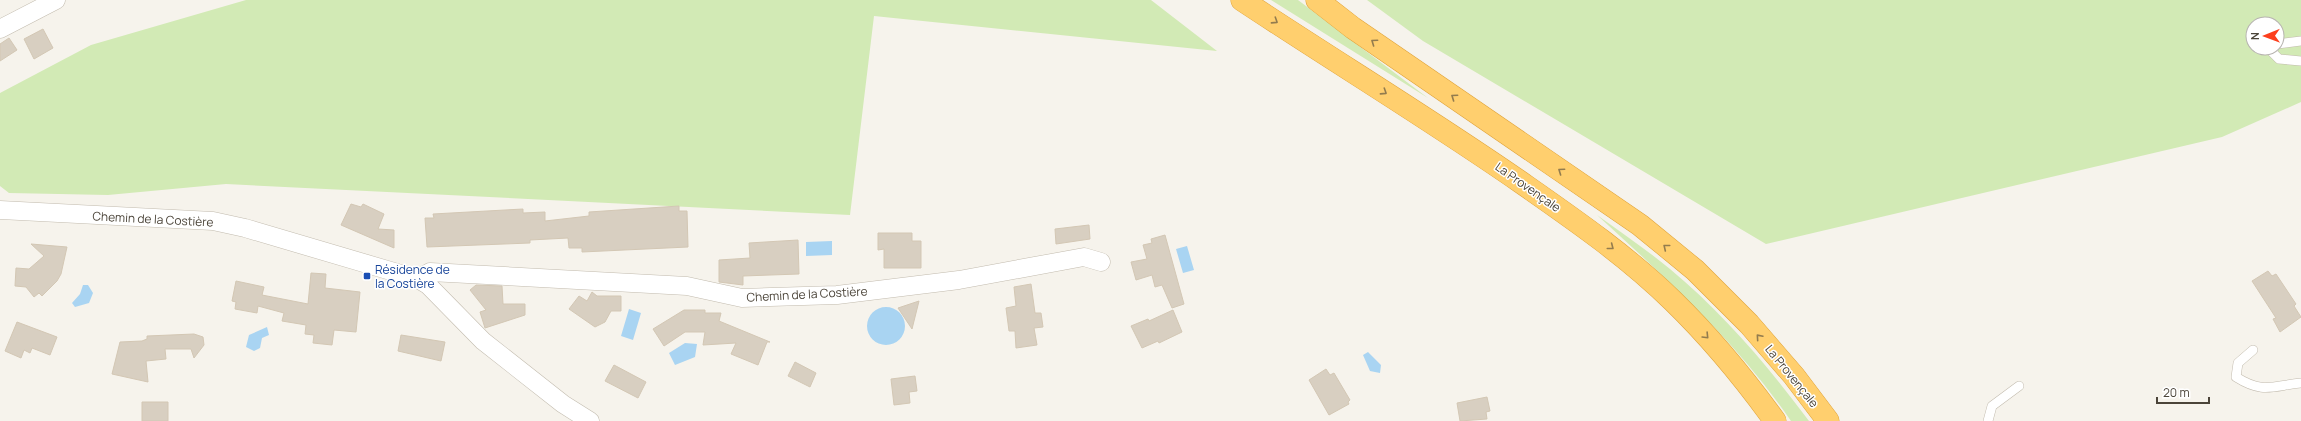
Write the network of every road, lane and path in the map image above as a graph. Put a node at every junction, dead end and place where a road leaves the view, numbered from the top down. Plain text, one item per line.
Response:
1 (56, 0) edge
2 (1242, 0) edge
3 (1317, 0) edge
4 (0, 29) edge
5 (2301, 41) edge
6 (2285, 43) edge
7 (2276, 56) edge
8 (2301, 60) edge
9 (0, 210) edge
10 (1101, 262) dead end
11 (418, 279) junction
12 (2253, 350) dead end
13 (2301, 383) edge
14 (2019, 386) dead end
15 (590, 421) edge
16 (1775, 421) edge
17 (1828, 421) edge
18 (1988, 421) edge

1 - 4 street
2 -> 16 highway, La Provençale
17 -> 3 highway, La Provençale
5 - 6 lane
7 - 8 lane
9 - 11 street, Chemin de la Costière
10 - 11 street, Chemin de la Costière
11 - 15 street, Chemin de la Costière
12 - 13 lane
14 - 18 lane

